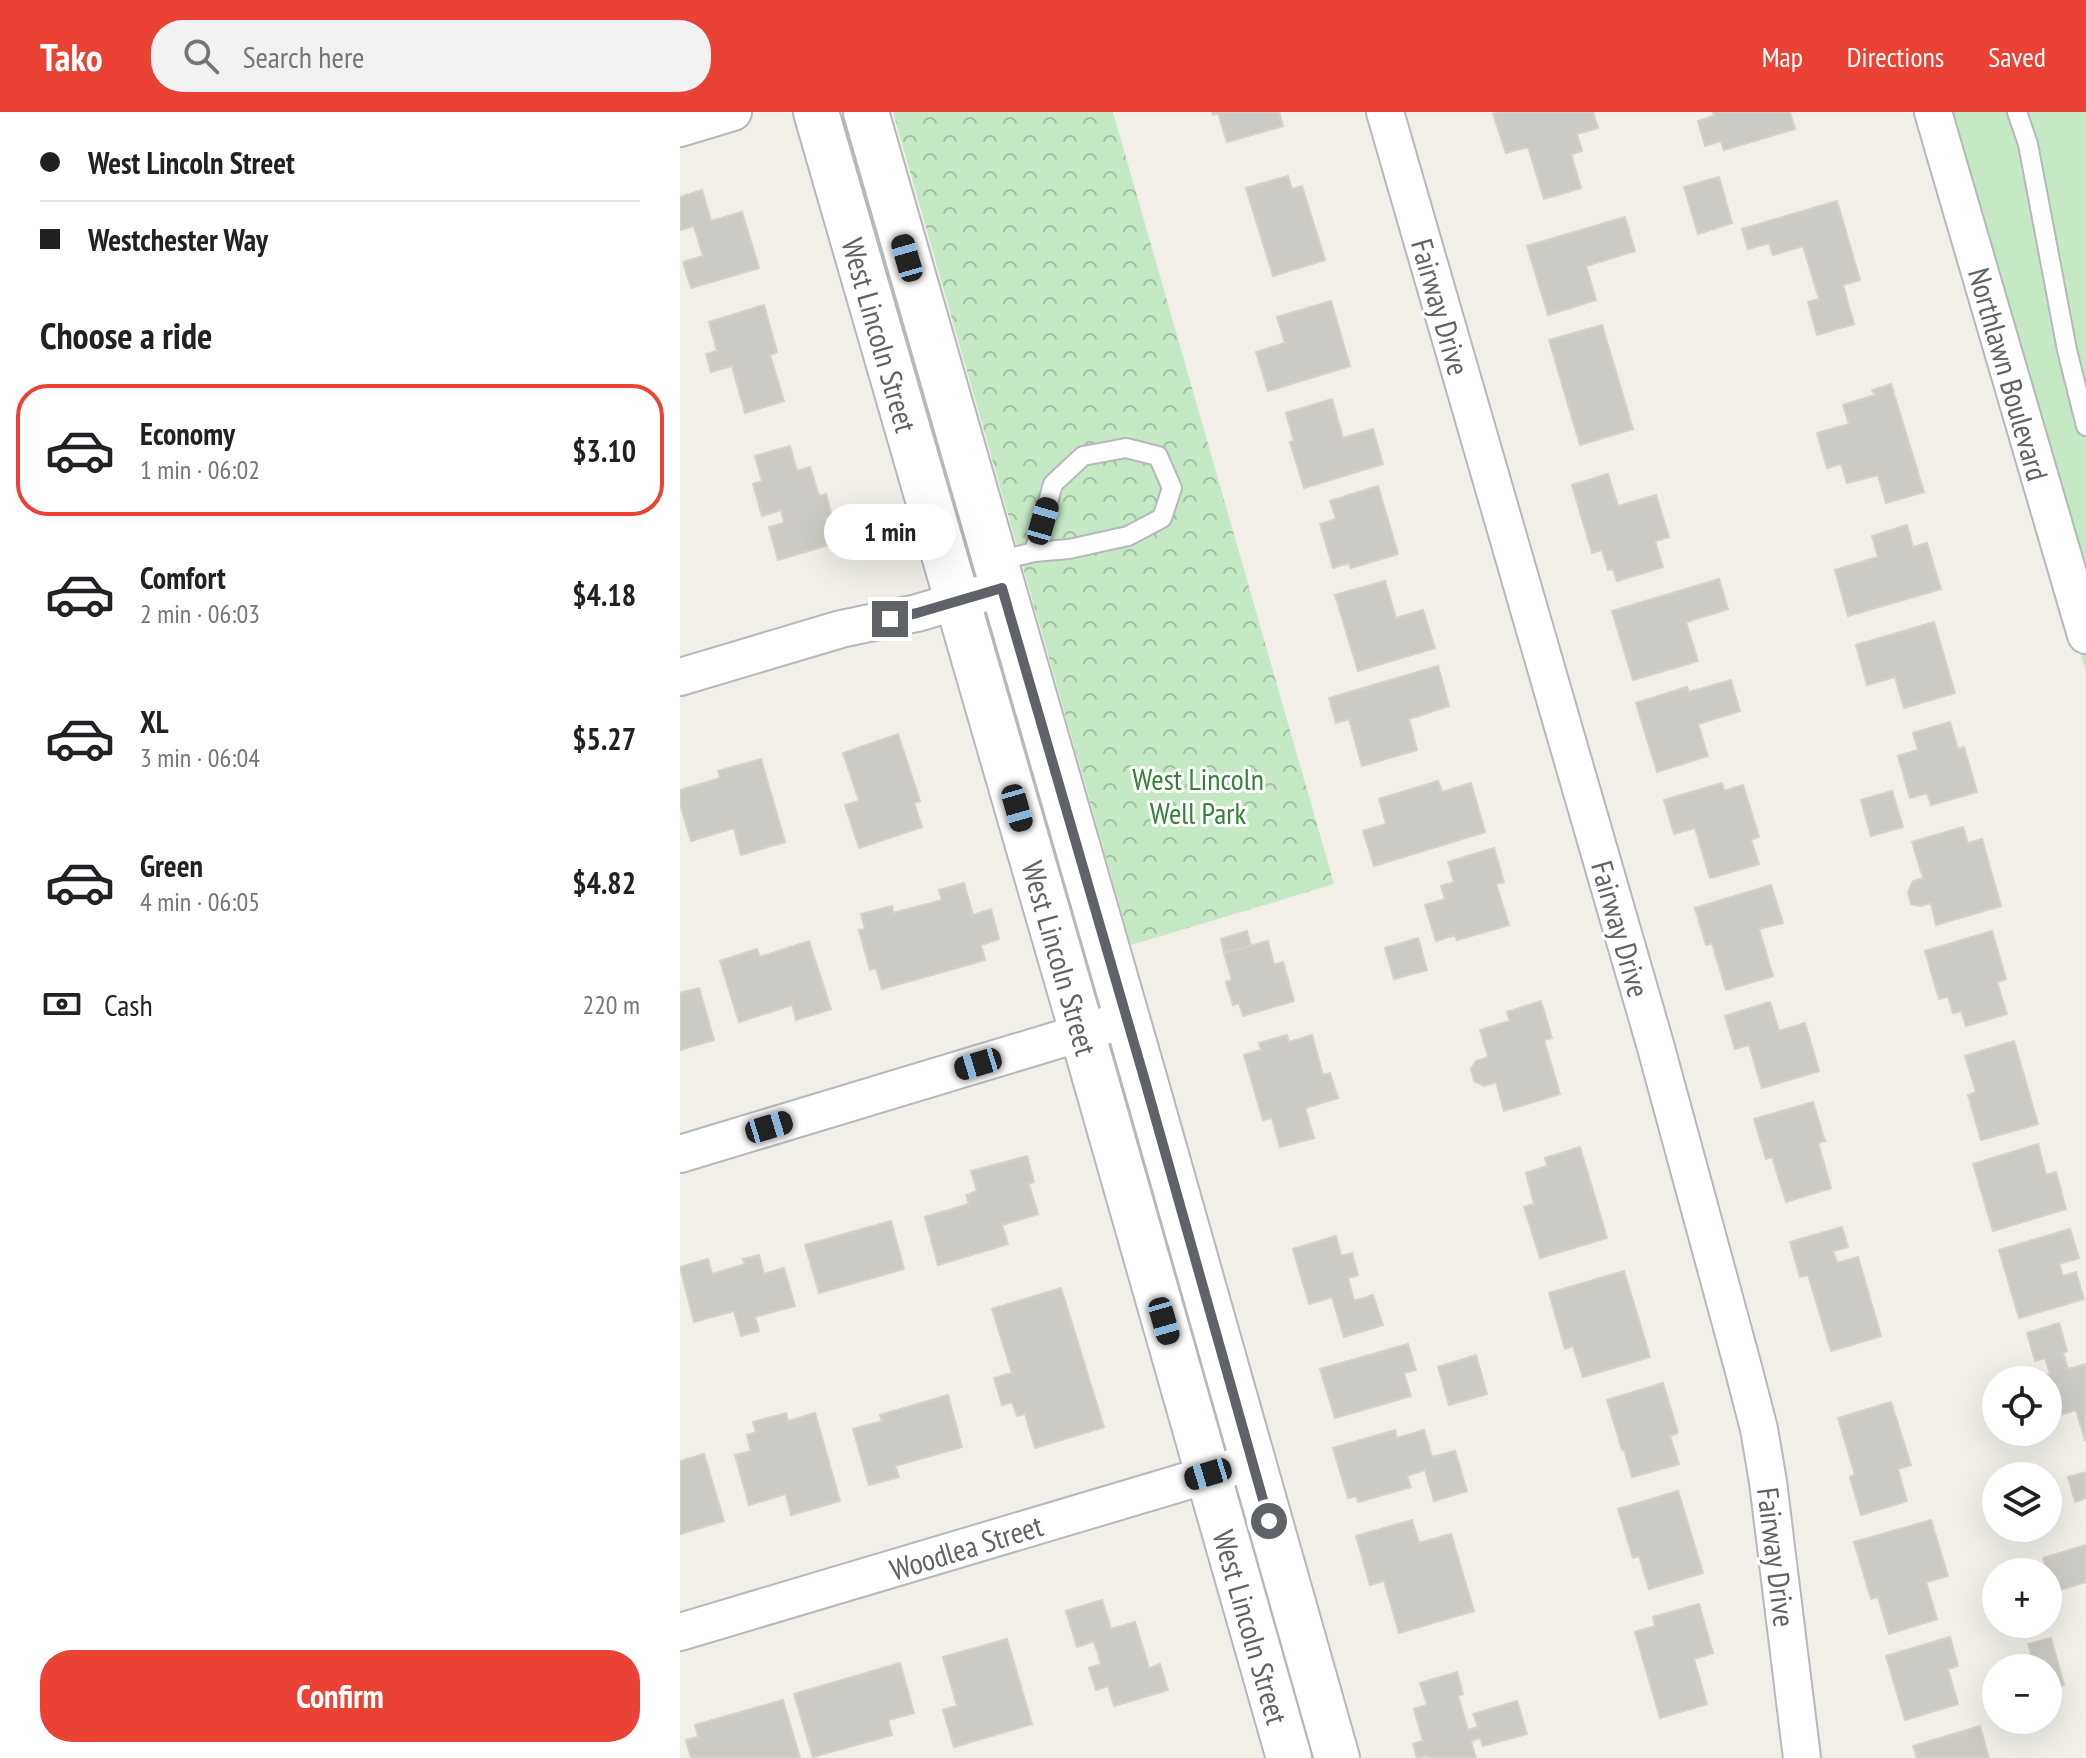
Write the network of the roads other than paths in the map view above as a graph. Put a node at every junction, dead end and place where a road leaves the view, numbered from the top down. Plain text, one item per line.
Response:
1 (733, 112) edge
2 (816, 112) edge
3 (866, 112) edge
4 (1385, 112) edge
5 (1933, 112) edge
6 (2017, 112) edge
7 (680, 128) edge
8 (2086, 426) edge
9 (1010, 568) junction
10 (957, 602) junction
11 (2086, 635) edge
12 (680, 677) edge
13 (1127, 1019) junction
14 (1082, 1032) junction
15 (680, 1154) edge
16 (1252, 1462) junction
17 (1208, 1474) junction
18 (680, 1632) edge
19 (1289, 1758) edge
20 (1337, 1758) edge
21 (1802, 1758) edge

1 - 7 street
2 - 10 street, West Lincoln Street
3 - 9 street, West Lincoln Street
4 - 21 street, Fairway Drive
5 - 11 street, Northlawn Boulevard
6 - 8 lane
9 - 9 lane
9 - 10 street
9 - 13 street, West Lincoln Street
10 - 12 street
10 - 14 street, West Lincoln Street
13 - 14 street
13 - 16 street, West Lincoln Street
14 - 15 street
14 - 17 street, West Lincoln Street
16 - 17 street, Woodlea Street
16 - 20 street, West Lincoln Street
17 - 18 street, Woodlea Street
17 - 19 street, West Lincoln Street

